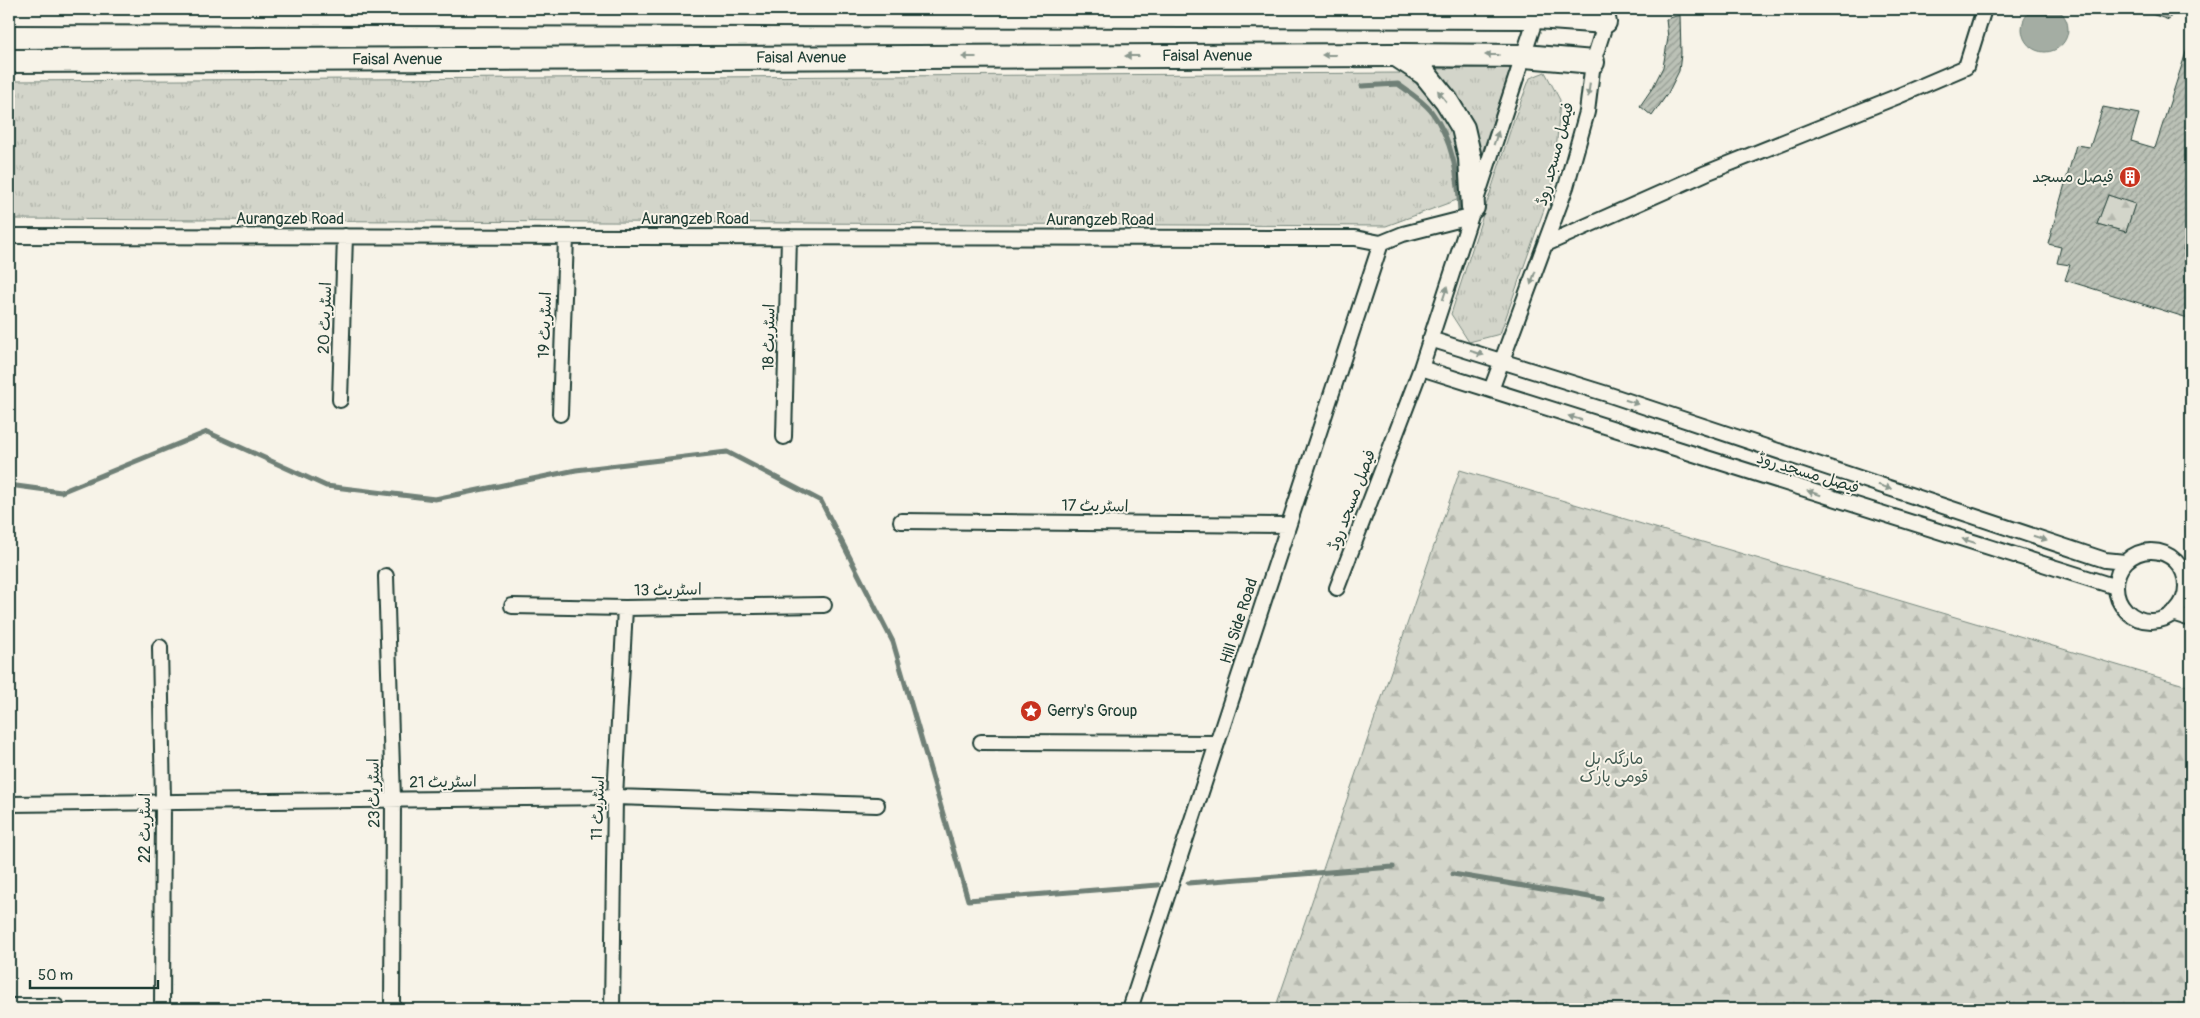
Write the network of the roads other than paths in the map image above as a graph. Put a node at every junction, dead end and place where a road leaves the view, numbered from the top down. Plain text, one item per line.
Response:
1 (1377, 9) edge
2 (1984, 9) edge
3 (9, 13) edge
4 (1538, 13) edge
5 (1607, 15) edge
6 (1353, 16) junction
7 (1396, 55) junction
8 (1525, 56) junction
9 (9, 61) edge
10 (1593, 62) junction
11 (1471, 212) junction
12 (9, 236) edge
13 (345, 236) junction
14 (566, 237) junction
15 (789, 237) junction
16 (1380, 243) junction
17 (1546, 244) junction
18 (1430, 339) junction
19 (1502, 361) junction
20 (1421, 368) junction
21 (1491, 390) junction
22 (340, 400) dead end
23 (560, 414) dead end
24 (784, 437) dead end
25 (901, 521) dead end
26 (1288, 525) junction
27 (2125, 562) junction
28 (386, 576) dead end
29 (2188, 585) edge
30 (2116, 587) junction
31 (1337, 588) dead end
32 (824, 605) dead end
33 (512, 606) dead end
34 (626, 608) junction
35 (2172, 613) junction
36 (2191, 619) edge
37 (160, 647) dead end
38 (980, 742) dead end
39 (1217, 743) junction
40 (615, 798) junction
41 (393, 800) junction
42 (163, 801) junction
43 (9, 804) edge
44 (877, 804) dead end
45 (9, 1006) edge
46 (56, 1006) dead end
47 (162, 1009) edge
48 (392, 1009) edge
49 (612, 1009) edge
50 (1130, 1009) edge

1 - 6 main road
2 - 17 street
3 - 6 main road
4 - 5 main road
4 - 6 main road
4 - 8 street, فیصل مسجد روڈ
5 - 10 street, فیصل مسجد روڈ
8 -> 7 main road, Faisal Avenue
7 -> 9 main road, Faisal Avenue
11 -> 7 main road
8 - 10 main road, Faisal Avenue
11 -> 8 street, فیصل مسجد روڈ
10 -> 17 street, فیصل مسجد روڈ
11 - 16 street
18 -> 11 street, فیصل مسجد روڈ
12 - 13 street, Aurangzeb Road
13 - 14 street, Aurangzeb Road
13 - 22 street, اسٹریٹ 20
14 - 15 street, Aurangzeb Road
14 - 23 street, اسٹریٹ 19
15 - 16 street, Aurangzeb Road
15 - 24 street, اسٹریٹ 18
16 - 26 street, Hill Side Road
17 -> 19 street, فیصل مسجد روڈ
18 -> 19 street, فیصل مسجد روڈ
18 - 20 street, فیصل مسجد روڈ
19 - 21 street, فیصل مسجد روڈ
19 -> 27 street, فیصل مسجد روڈ
20 - 21 street, فیصل مسجد روڈ
20 - 31 street, فیصل مسجد روڈ
30 -> 21 street, فیصل مسجد روڈ
25 - 26 street, اسٹریٹ 17
26 - 39 street, Hill Side Road
27 - 29 street
27 - 30 street
28 - 41 street, اسٹریٹ 23
29 - 35 street
30 - 35 street
32 - 34 street, اسٹریٹ 13
33 - 34 street, اسٹریٹ 13
34 - 40 street, اسٹریٹ 11
35 - 36 street
37 - 42 street, اسٹریٹ 22
38 - 39 street
39 - 50 street, Hill Side Road
40 - 41 street, اسٹریٹ 21
40 - 44 street, اسٹریٹ 21
40 - 49 street, اسٹریٹ 11
41 - 42 street, اسٹریٹ 21
41 - 48 street, اسٹریٹ 23
42 - 43 street, اسٹریٹ 21
42 - 47 street, اسٹریٹ 22
45 - 46 street

